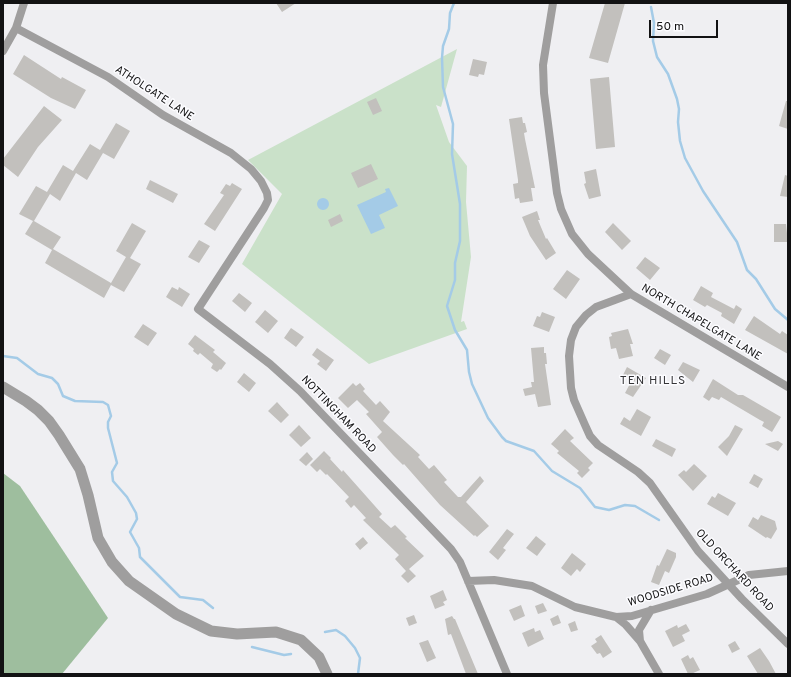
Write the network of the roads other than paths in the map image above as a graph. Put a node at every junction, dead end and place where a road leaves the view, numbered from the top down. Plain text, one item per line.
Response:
1 (24, 3) edge
2 (553, 3) edge
3 (16, 28) junction
4 (3, 50) edge
5 (267, 193) joint
6 (631, 294) junction
7 (788, 387) edge
8 (3, 388) edge
9 (788, 571) edge
10 (468, 581) junction
11 (729, 584) junction
12 (651, 610) junction
13 (616, 617) junction
14 (640, 641) junction
15 (788, 644) edge
16 (327, 674) edge
17 (507, 674) edge
18 (659, 674) edge

1 - 3 street
2 - 6 street, NORTH CHAPELGATE LANE
3 - 4 street
3 - 5 street, ATHOLGATE LANE
5 - 10 street, NOTTINGHAM ROAD
6 - 7 street, NORTH CHAPELGATE LANE
6 - 11 street, OLD ORCHARD ROAD
8 - 16 street
9 - 11 street, WOODSIDE ROAD
10 - 13 street, WOODSIDE ROAD
10 - 17 street, NOTTINGHAM ROAD
11 - 12 street, WOODSIDE ROAD
11 - 15 street, OLD ORCHARD ROAD
12 - 13 street, WOODSIDE ROAD
12 - 14 street
13 - 14 street
14 - 18 street

